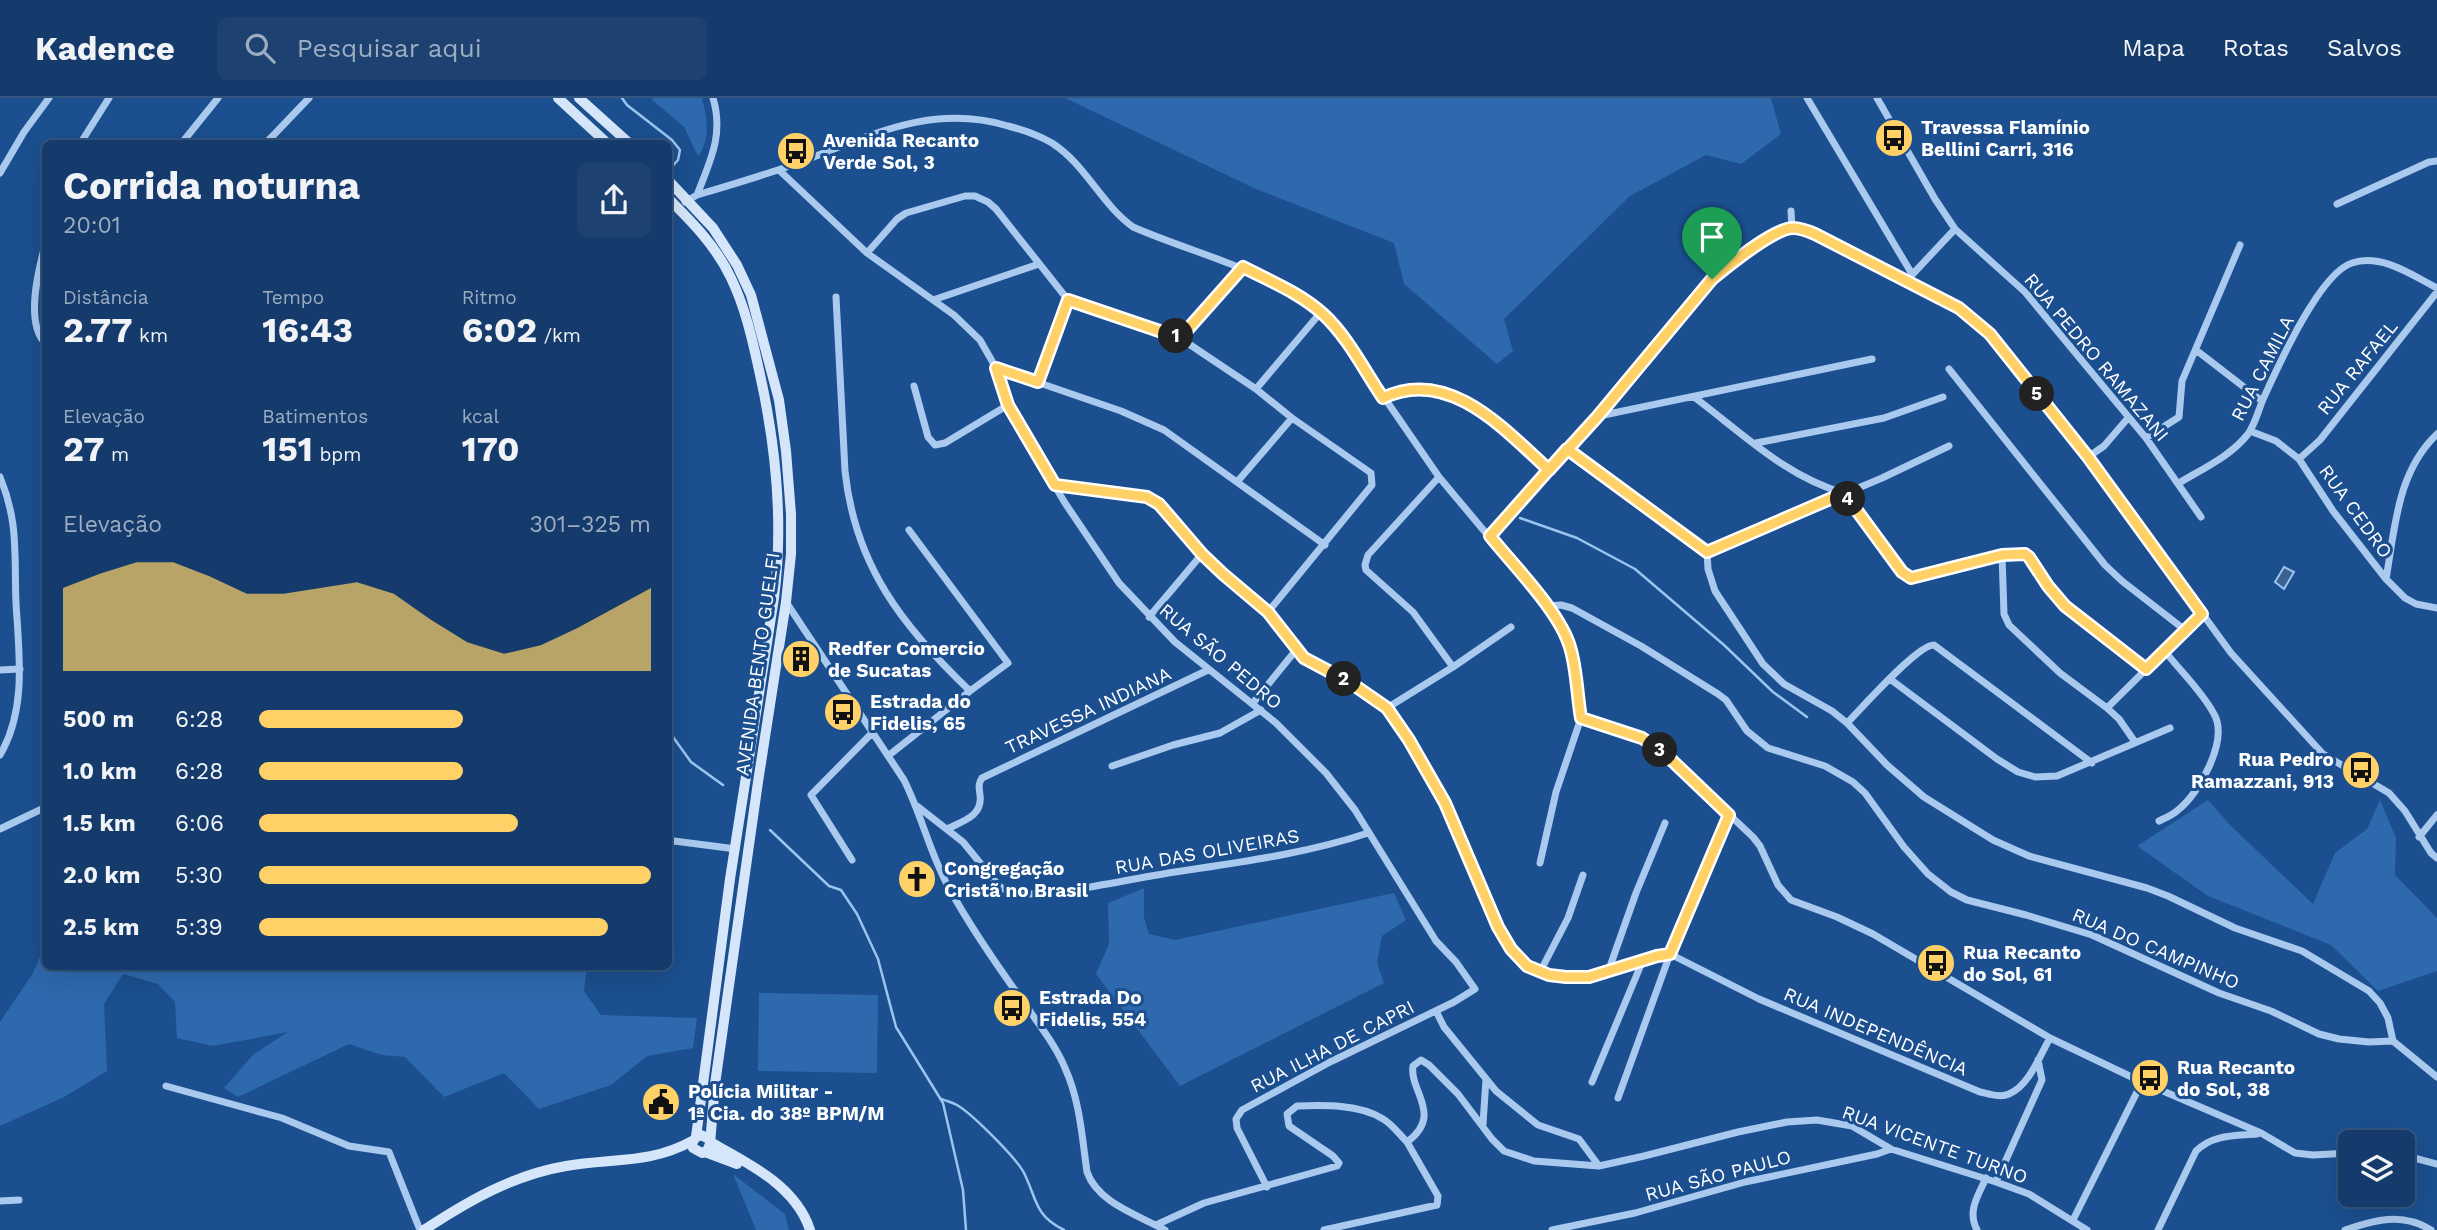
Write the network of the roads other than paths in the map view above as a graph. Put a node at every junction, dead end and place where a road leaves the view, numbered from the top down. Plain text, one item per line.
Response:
1 (49, 98) edge
2 (108, 98) edge
3 (218, 98) edge
4 (309, 98) edge
5 (558, 98) edge
6 (579, 98) edge
7 (713, 98) edge
8 (1807, 98) edge
9 (1877, 98) edge
10 (82, 140) edge
11 (184, 140) edge
12 (269, 140) edge
13 (604, 140) edge
14 (627, 140) edge
15 (2437, 161) edge
16 (779, 170) junction
17 (0, 173) edge
18 (672, 182) edge
19 (692, 197) junction
20 (672, 202) edge
21 (2337, 204) dead end
22 (679, 208) junction
23 (1791, 211) dead end
24 (1792, 228) junction
25 (1955, 229) junction
26 (2240, 245) dead end
27 (867, 253) junction
28 (42, 257) edge
29 (1039, 264) junction
30 (1243, 267) junction
31 (1909, 277) junction
32 (2437, 290) edge
33 (836, 297) dead end
34 (933, 300) junction
35 (1068, 300) junction
36 (1321, 312) junction
37 (1180, 338) junction
38 (42, 340) edge
39 (2196, 350) junction
40 (1872, 359) dead end
41 (996, 368) junction
42 (1949, 369) dead end
43 (1038, 382) junction
44 (914, 386) dead end
45 (1256, 389) junction
46 (1694, 397) junction
47 (1943, 397) dead end
48 (1383, 398) junction
49 (2262, 401) junction
50 (1008, 405) junction
51 (1598, 416) junction
52 (1292, 418) junction
53 (2128, 418) junction
54 (2250, 431) junction
55 (2437, 434) edge
56 (2146, 439) junction
57 (1756, 443) junction
58 (1949, 446) dead end
59 (1567, 449) junction
60 (2088, 457) junction
61 (2299, 459) junction
62 (1549, 470) junction
63 (0, 477) edge
64 (1439, 477) junction
65 (1237, 482) junction
66 (2179, 483) junction
67 (1055, 485) junction
68 (1844, 493) junction
69 (2201, 517) dead end
70 (909, 530) dead end
71 (1490, 536) junction
72 (1325, 545) junction
73 (1707, 552) junction
74 (1202, 554) junction
75 (2002, 555) junction
76 (2386, 579) junction
77 (774, 598) junction
78 (786, 602) junction
79 (1547, 606) junction
80 (2437, 608) edge
81 (1268, 612) junction
82 (2202, 614) junction
83 (1149, 617) junction
84 (1511, 627) dead end
85 (2185, 630) junction
86 (1296, 650) junction
87 (2164, 650) junction
88 (1453, 667) junction
89 (20, 669) junction
90 (2146, 669) junction
91 (0, 670) edge
92 (1208, 670) junction
93 (1891, 679) junction
94 (970, 691) junction
95 (1253, 703) junction
96 (1387, 708) junction
97 (2107, 708) junction
98 (1261, 710) junction
99 (1581, 718) junction
100 (1847, 723) junction
101 (2170, 728) dead end
102 (873, 732) junction
103 (2135, 742) junction
104 (0, 755) edge
105 (888, 756) junction
106 (2092, 763) junction
107 (1112, 766) dead end
108 (916, 805) junction
109 (42, 809) edge
110 (1729, 815) junction
111 (2437, 815) edge
112 (2159, 821) dead end
113 (1665, 823) dead end
114 (0, 829) edge
115 (947, 829) junction
116 (1368, 833) junction
117 (2420, 837) junction
118 (672, 842) edge
119 (736, 849) junction
120 (2437, 858) edge
121 (852, 860) dead end
122 (1541, 863) dead end
123 (1583, 875) dead end
124 (1670, 954) junction
125 (1643, 960) junction
126 (1540, 972) junction
127 (1608, 972) junction
128 (1475, 989) joint
129 (1436, 1011) junction
130 (2050, 1038) junction
131 (2393, 1041) junction
132 (2038, 1060) junction
133 (2437, 1077) edge
134 (1486, 1079) junction
135 (1592, 1082) dead end
136 (2142, 1082) junction
137 (166, 1086) dead end
138 (1618, 1098) dead end
139 (1482, 1125) junction
140 (2260, 1133) junction
141 (1407, 1142) junction
142 (701, 1144) junction
143 (1891, 1149) junction
144 (2338, 1154) edge
145 (2415, 1158) edge
146 (2437, 1164) edge
147 (1599, 1166) junction
148 (1986, 1178) junction
149 (1996, 1181) junction
150 (1267, 1187) junction
151 (19, 1200) dead end
152 (0, 1201) edge
153 (2073, 1220) junction
154 (1156, 1225) junction
155 (422, 1230) edge
156 (810, 1230) edge
157 (1165, 1230) edge
158 (1324, 1230) edge
159 (1552, 1230) edge
160 (1977, 1230) edge
161 (2088, 1230) edge
162 (2158, 1230) edge
163 (2345, 1230) edge
164 (2431, 1230) edge

1 - 17 street
2 - 10 street
3 - 11 street
4 - 12 street
5 - 13 main road
6 - 14 main road
7 - 19 street
8 - 31 street
9 - 25 street, RUA PEDRO RAMAZANI
15 - 21 street
16 - 19 street
16 - 27 street, RUA SÃO PEDRO
16 - 30 street
18 - 19 main road, AVENIDA BENTO GUELFI
19 - 22 street
19 - 78 main road, AVENIDA BENTO GUELFI
20 - 22 main road, AVENIDA BENTO GUELFI
22 - 77 main road, AVENIDA BENTO GUELFI
23 - 24 street
24 - 31 street
24 - 51 street
25 - 31 street
25 - 53 street, RUA PEDRO RAMAZANI
26 - 39 street
27 - 29 street
27 - 34 street, RUA SÃO PEDRO
28 - 38 street
29 - 34 street
29 - 35 street
30 - 36 street
30 - 37 street
31 - 60 street
32 - 49 street, RUA CAMILA
32 - 61 street, RUA RAFAEL
33 - 94 street
34 - 41 street, RUA SÃO PEDRO
35 - 37 street
35 - 43 street
36 - 45 street
36 - 48 street
37 - 45 street
39 - 49 street
39 - 56 street
40 - 46 street
41 - 43 street
41 - 50 street, RUA SÃO PEDRO
42 - 85 street
43 - 65 street
44 - 50 street
45 - 52 street
46 - 51 street
46 - 57 street
47 - 57 street
48 - 62 street
48 - 64 street
49 - 54 street, RUA CAMILA
50 - 67 street, RUA SÃO PEDRO
51 - 59 street
52 - 65 street
52 - 72 street
53 - 56 street, RUA PEDRO RAMAZANI
53 - 60 street
54 - 61 street, RUA CEDRO
54 - 66 street, RUA CAMILA
55 - 76 street
56 - 66 street, RUA PEDRO RAMAZANI
57 - 68 street
58 - 68 street
59 - 62 street
59 - 73 street
60 - 82 street
61 - 76 street, RUA CEDRO
62 - 71 street
63 - 89 street
64 - 71 street
64 - 88 street
65 - 72 street
66 - 69 street, RUA PEDRO RAMAZANI
67 - 74 street
67 - 83 street, RUA SÃO PEDRO
68 - 73 street
68 - 75 street
70 - 94 street
71 - 79 street
72 - 81 street
73 - 100 street
74 - 81 street
74 - 83 street
75 - 90 street
75 - 97 street
76 - 80 street, RUA CEDRO
77 - 78 street
77 - 119 main road, AVENIDA BENTO GUELFI
78 - 102 street
78 - 142 main road, AVENIDA BENTO GUELFI
79 - 99 street
79 - 131 street, RUA DO CAMPINHO
81 - 86 street
82 - 85 street
82 - 117 street
83 - 92 street, RUA SÃO PEDRO
84 - 88 street
85 - 87 street
86 - 95 street
86 - 96 street
87 - 90 street
87 - 112 street
88 - 96 street
89 - 91 street
89 - 104 street
90 - 97 street
92 - 95 street, RUA SÃO PEDRO
92 - 115 street, TRAVESSA INDIANA
93 - 100 street
93 - 106 street
93 - 106 street
94 - 105 street
95 - 98 street, RUA SÃO PEDRO
96 - 126 street
97 - 103 street
98 - 107 street
98 - 116 street, RUA SÃO PEDRO
99 - 110 street
99 - 122 street
100 - 131 street
101 - 103 street
102 - 105 street
102 - 121 street
103 - 106 street
105 - 108 street
108 - 115 street, RUA DAS OLIVEIRAS
108 - 154 street
109 - 114 street
110 - 124 street
110 - 130 street
111 - 117 street
113 - 127 street
115 - 116 street, RUA DAS OLIVEIRAS
116 - 128 street, RUA SÃO PEDRO
117 - 120 street
118 - 119 street
119 - 142 main road, AVENIDA BENTO GUELFI
123 - 126 street
124 - 125 street
124 - 132 street, RUA INDEPENDÊNCIA
124 - 138 street
125 - 127 street
125 - 135 street
126 - 127 street
128 - 129 street, RUA ILHA DE CAPRI
129 - 134 street
129 - 150 street, RUA ILHA DE CAPRI
130 - 132 street, RUA INDEPENDÊNCIA
130 - 136 street
131 - 133 street
132 - 149 street
134 - 139 street
134 - 147 street
136 - 140 street
136 - 153 street
137 - 155 street
139 - 141 street, RUA VICENTE TURNO
139 - 147 street, RUA VICENTE TURNO
140 - 144 street
140 - 162 street
141 - 150 street
141 - 158 street
142 - 155 main road
142 - 156 main road
143 - 147 street, RUA VICENTE TURNO
143 - 148 street, RUA VICENTE TURNO
143 - 159 street, RUA SÃO PAULO
145 - 146 street
148 - 149 street, RUA VICENTE TURNO
148 - 160 street
149 - 153 street, RUA VICENTE TURNO
150 - 154 street
151 - 152 street
153 - 161 street, RUA VICENTE TURNO
154 - 157 street
163 - 164 street

